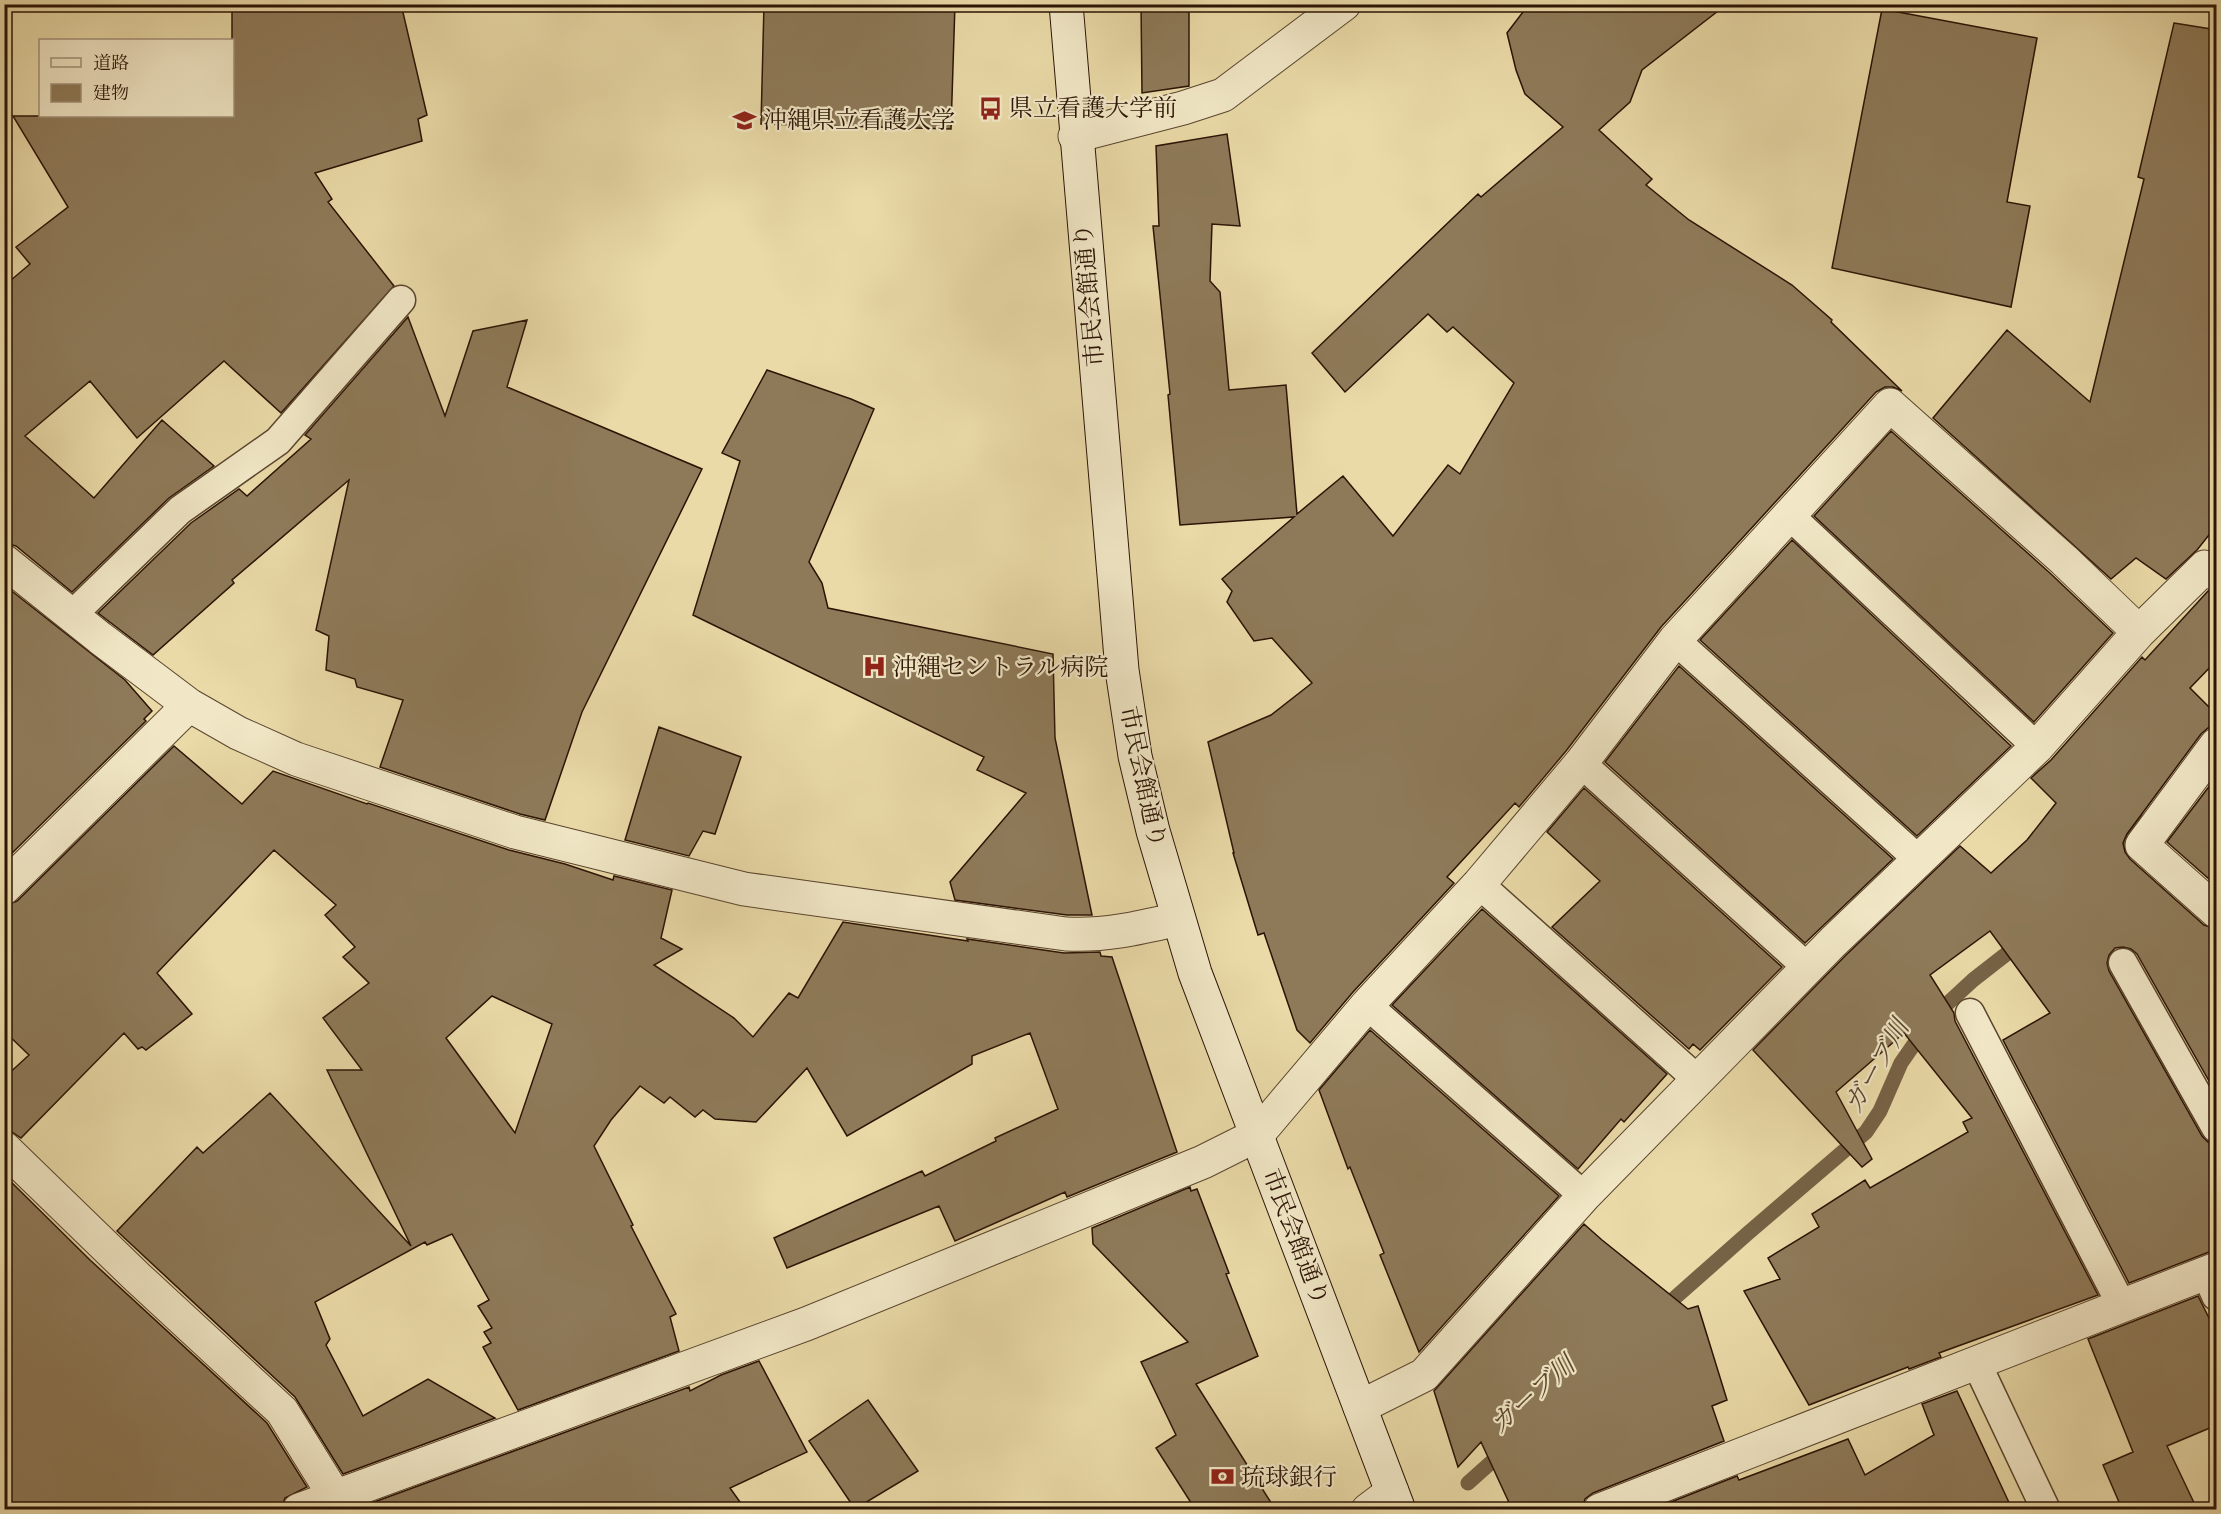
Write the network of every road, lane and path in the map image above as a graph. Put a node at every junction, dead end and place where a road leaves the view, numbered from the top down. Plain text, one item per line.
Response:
1 (1066, 4) edge
2 (1344, 4) edge
3 (1075, 136) junction
4 (401, 300) dead end
5 (1789, 515) junction
6 (4, 561) edge
7 (2217, 574) edge
8 (72, 615) junction
9 (2139, 632) junction
10 (1675, 640) junction
11 (189, 705) junction
12 (2217, 745) edge
13 (2037, 747) junction
14 (1581, 763) junction
15 (1919, 860) junction
16 (1479, 884) junction
17 (4, 888) edge
18 (2217, 911) edge
19 (1178, 919) junction
20 (2123, 963) dead end
21 (1808, 968) junction
22 (1367, 1005) junction
23 (1970, 1014) dead end
24 (1698, 1080) junction
25 (2217, 1128) edge
26 (1257, 1135) junction
27 (4, 1148) edge
28 (1584, 1196) junction
29 (2213, 1279) edge
30 (2122, 1306) junction
31 (1976, 1362) junction
32 (1360, 1407) junction
33 (334, 1495) junction
34 (1386, 1504) edge
35 (299, 1509) edge
36 (1600, 1509) edge
37 (2046, 1509) edge

1 - 3 street, 市民会館通り
2 - 3 street
3 - 19 street, 市民会館通り
4 - 8 lane
5 - 9 street
5 - 10 street
5 - 13 lane
6 - 8 street
7 - 9 street
8 - 11 street
9 - 13 street
10 - 14 street
10 - 15 lane
11 - 17 street
11 - 19 street
12 - 18 street
13 - 15 street
14 - 16 street
14 - 21 lane
15 - 21 street
16 - 22 street
16 - 24 lane
19 - 26 street, 市民会館通り
20 - 25 lane
21 - 24 street
22 - 26 street
22 - 28 lane
23 - 30 lane
24 - 28 street
26 - 32 street, 市民会館通り
26 - 33 street
27 - 33 street
28 - 32 street
29 - 30 street
30 - 31 street
31 - 36 street
31 - 37 lane
32 - 34 street, 市民会館通り
33 - 35 street

